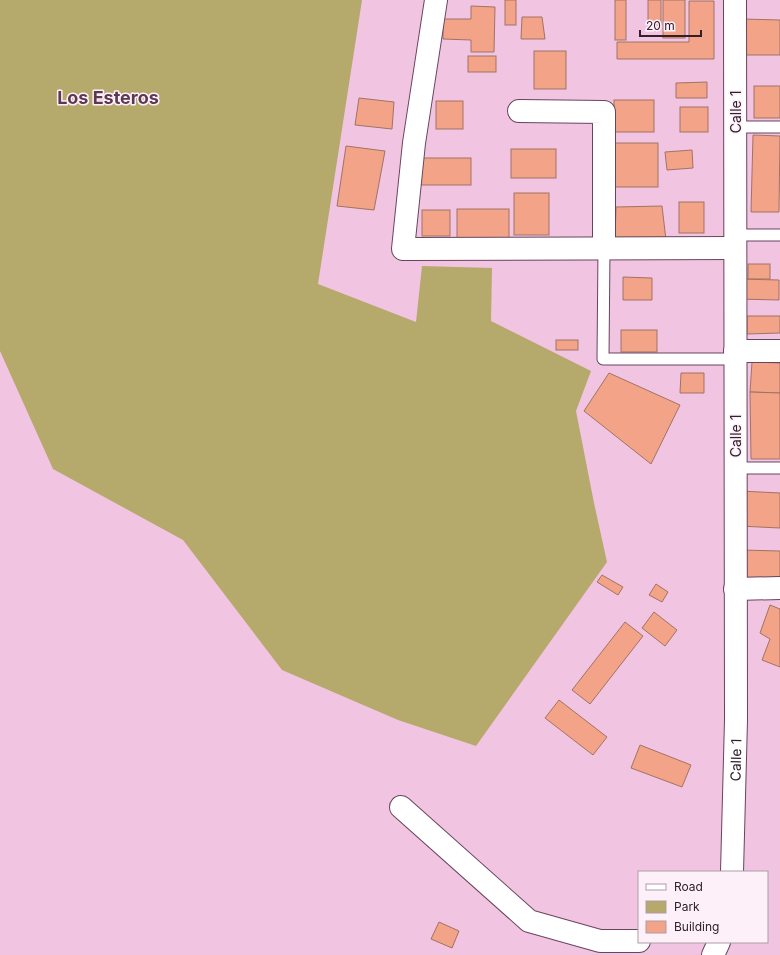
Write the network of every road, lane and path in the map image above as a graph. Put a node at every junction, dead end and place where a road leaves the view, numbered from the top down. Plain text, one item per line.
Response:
1 (436, 0) edge
2 (735, 0) edge
3 (519, 111) dead end
4 (735, 127) junction
5 (780, 127) edge
6 (780, 235) edge
7 (734, 242) junction
8 (604, 249) junction
9 (780, 351) edge
10 (735, 355) junction
11 (735, 468) junction
12 (780, 468) edge
13 (780, 588) edge
14 (735, 589) junction
15 (401, 807) dead end
16 (732, 871) edge
17 (638, 941) edge
18 (719, 943) edge
19 (713, 955) edge

1 - 8 street
2 - 4 street, Calle 1
3 - 8 street
4 - 5 lane
4 - 7 street, Calle 1
6 - 7 lane
7 - 8 street
7 - 10 street, Calle 1
8 - 10 lane
9 - 10 street
10 - 11 street, Calle 1
11 - 12 lane
11 - 14 street, Calle 1
13 - 14 street
14 - 16 street, Calle 1
15 - 17 street
18 - 19 street

